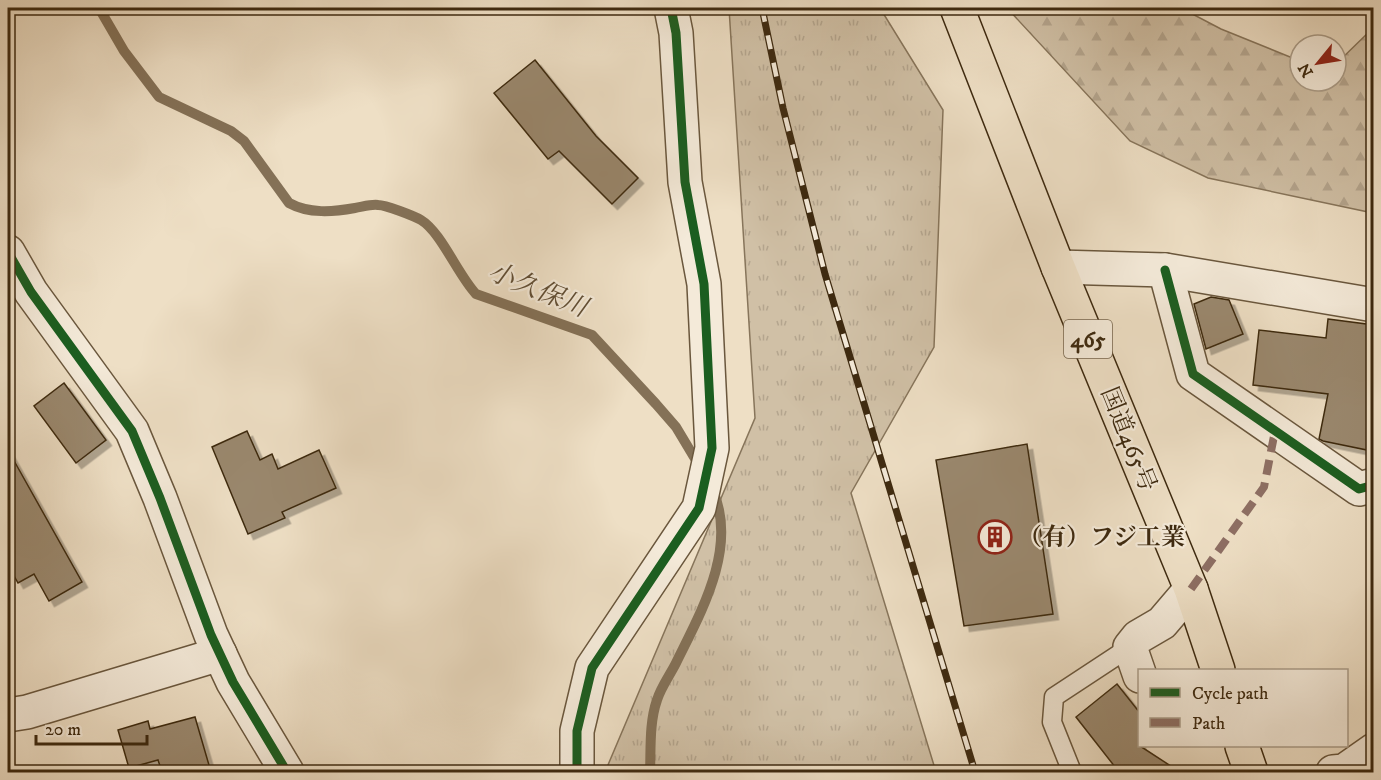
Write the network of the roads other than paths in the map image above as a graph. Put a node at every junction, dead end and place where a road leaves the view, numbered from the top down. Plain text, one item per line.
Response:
1 (671, 8) edge
2 (957, 8) edge
3 (8, 252) edge
4 (1058, 267) junction
5 (1165, 270) junction
6 (1374, 305) edge
7 (1374, 485) edge
8 (1191, 589) junction
9 (220, 654) junction
10 (1135, 662) edge
11 (1218, 669) edge
12 (8, 715) edge
13 (1242, 747) edge
14 (1374, 750) edge
15 (287, 772) edge
16 (578, 772) edge
17 (1072, 772) edge
18 (1251, 772) edge
19 (1333, 772) edge

1 - 16 street
2 - 4 highway, 国道465号 / 465
3 - 9 street
4 - 5 street
4 - 8 highway, 国道465号 / 465
5 - 6 street
5 - 7 street
8 - 10 street
8 - 11 highway, 国道465号 / 465
9 - 12 street
9 - 15 street
10 - 17 lane
13 - 18 highway
14 - 19 street

